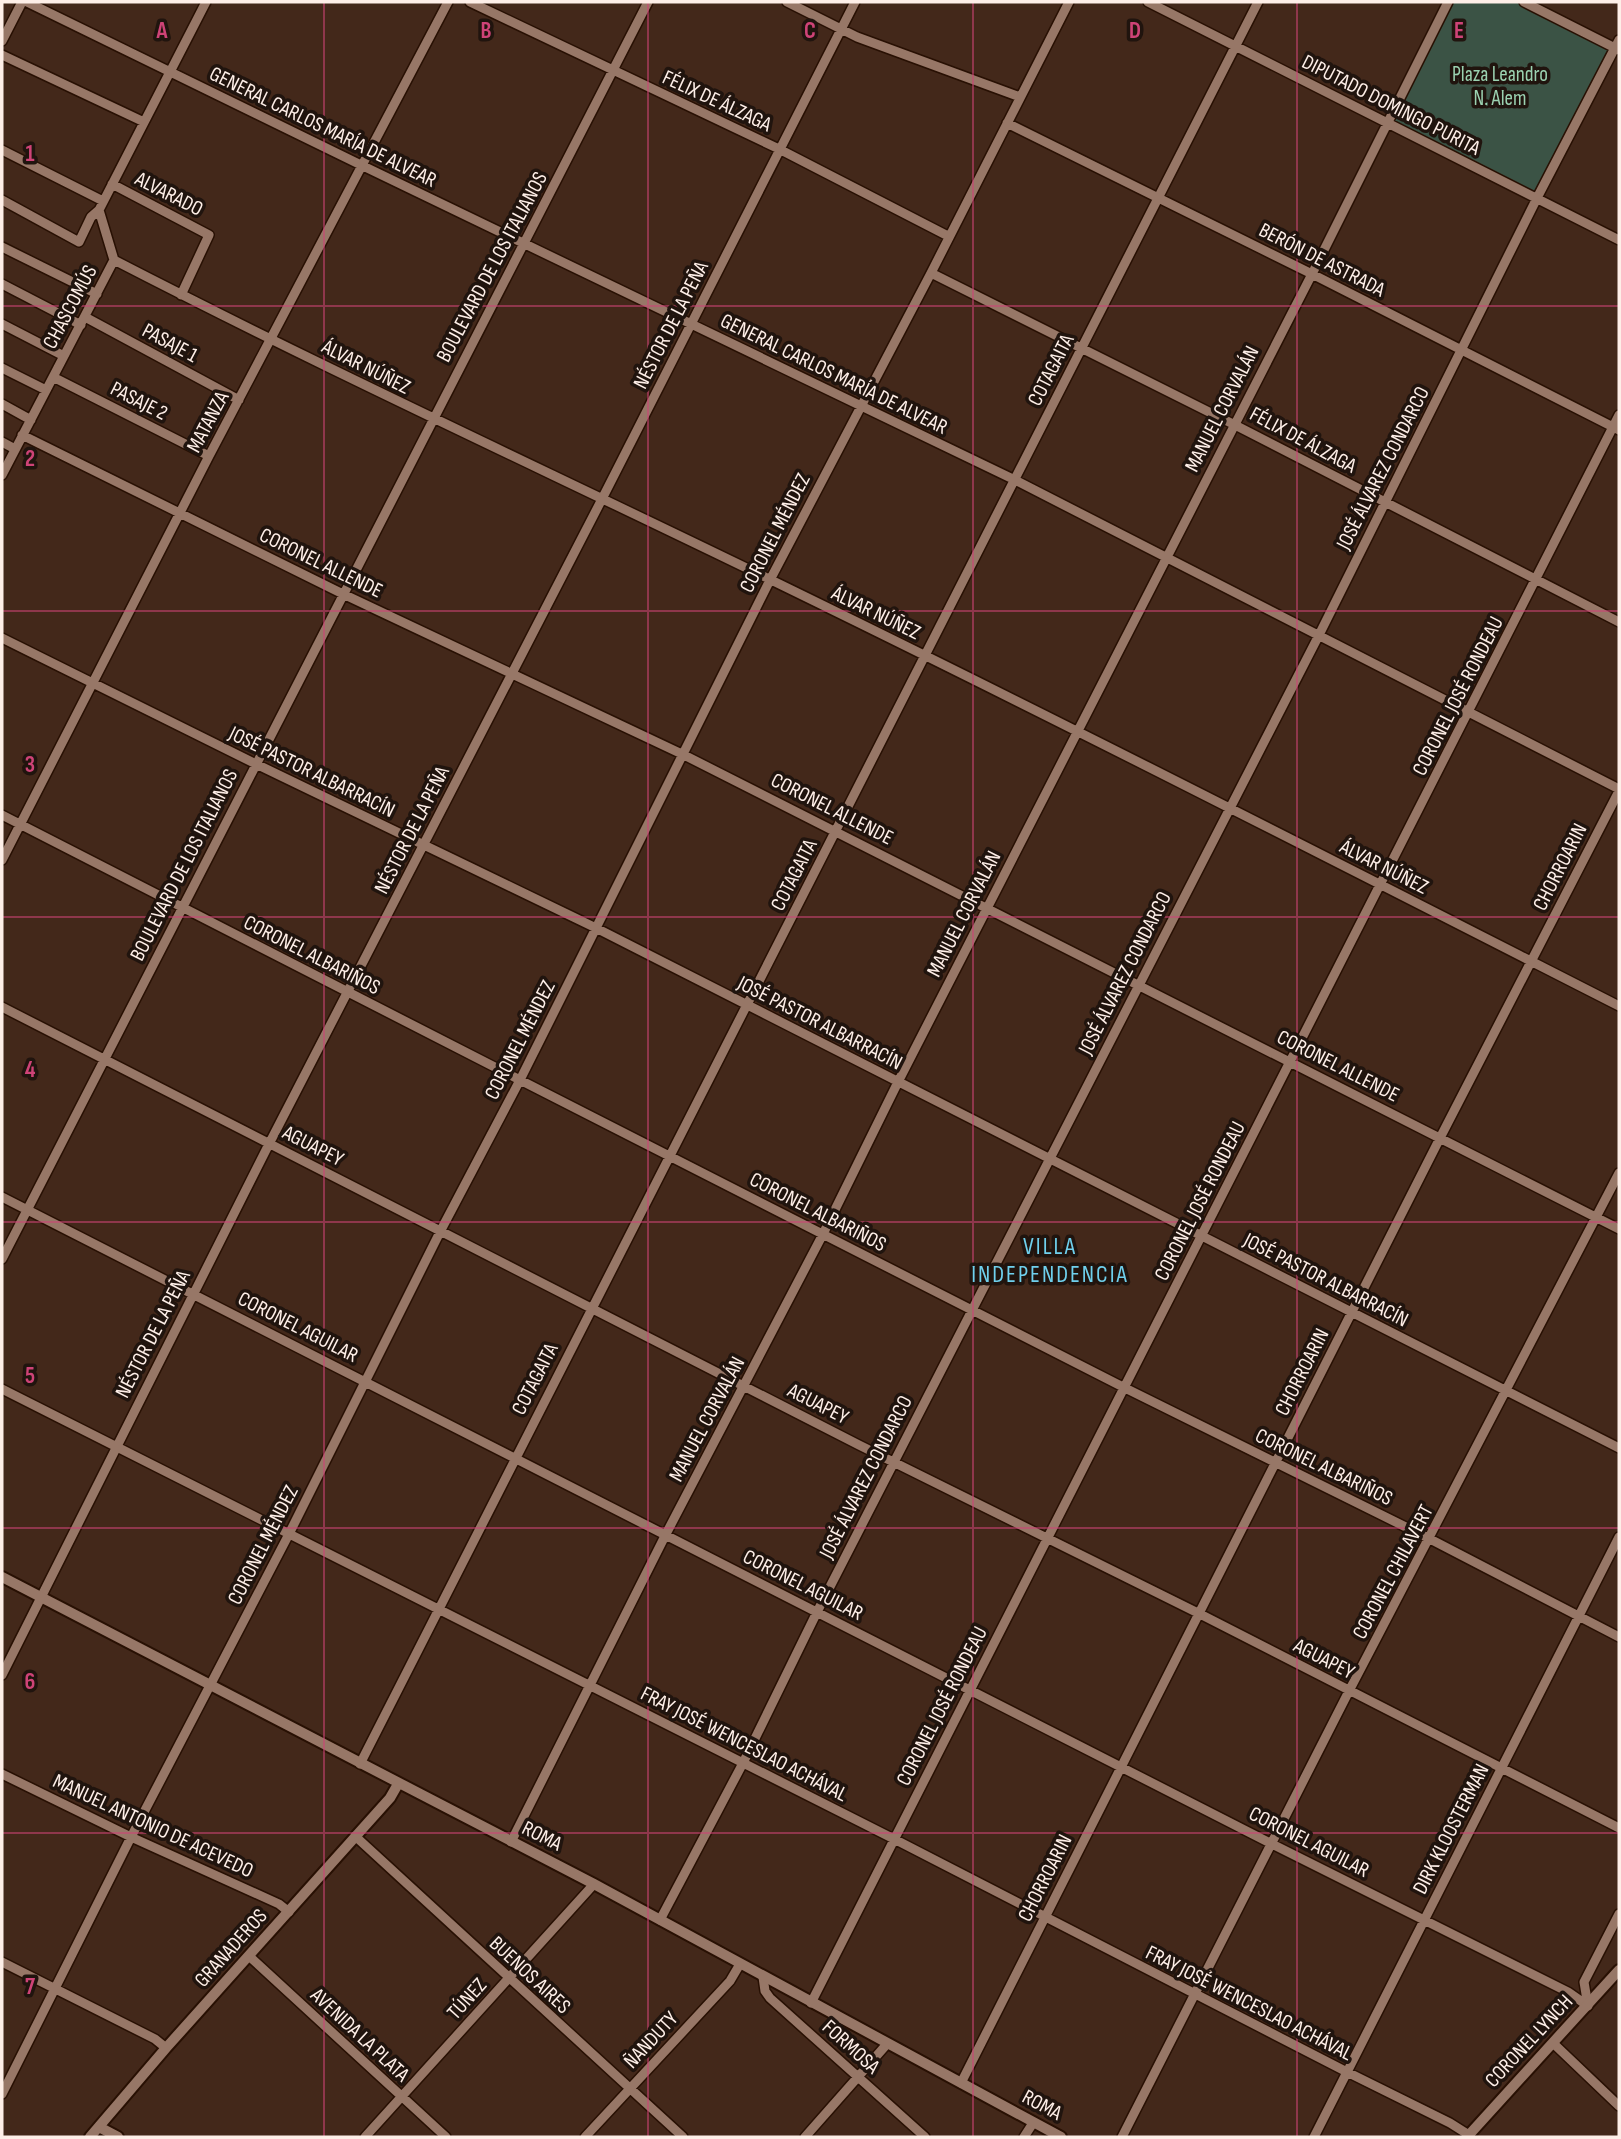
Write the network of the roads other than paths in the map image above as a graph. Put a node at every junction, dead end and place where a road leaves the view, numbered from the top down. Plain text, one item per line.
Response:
1 (22, 2) edge
2 (27, 2) edge
3 (206, 2) edge
4 (448, 2) edge
5 (470, 2) edge
6 (649, 2) edge
7 (787, 2) edge
8 (855, 2) edge
9 (1069, 2) edge
10 (1148, 2) edge
11 (1258, 2) edge
12 (1448, 2) edge
13 (1524, 2) edge
14 (840, 29) junction
15 (2, 41) edge
16 (1618, 46) edge
17 (1235, 47) junction
18 (2, 55) edge
19 (170, 71) junction
20 (613, 71) junction
21 (1020, 97) junction
22 (144, 122) junction
23 (1387, 122) junction
24 (1007, 123) junction
25 (779, 149) junction
26 (2, 150) edge
27 (361, 165) junction
28 (111, 184) junction
29 (1158, 198) junction
30 (1537, 198) junction
31 (2, 200) edge
32 (101, 205) junction
33 (948, 236) junction
34 (1619, 240) edge
35 (524, 244) junction
36 (2, 247) edge
37 (114, 260) junction
38 (931, 273) junction
39 (1312, 274) junction
40 (2, 284) edge
41 (97, 294) junction
42 (181, 295) junction
43 (83, 321) junction
44 (2, 324) edge
45 (691, 325) junction
46 (271, 338) junction
47 (1080, 348) junction
48 (1462, 351) junction
49 (64, 356) junction
50 (2, 368) edge
51 (53, 377) junction
52 (46, 390) junction
53 (239, 400) junction
54 (2, 404) edge
55 (861, 406) junction
56 (1619, 415) edge
57 (31, 419) junction
58 (432, 419) junction
59 (1233, 424) junction
60 (1616, 429) edge
61 (22, 435) junction
62 (2, 442) edge
63 (15, 449) junction
64 (209, 456) junction
65 (2, 475) edge
66 (1015, 480) junction
67 (602, 499) junction
68 (1384, 503) junction
69 (180, 514) junction
70 (1166, 558) junction
71 (770, 580) junction
72 (1536, 580) junction
73 (343, 594) junction
74 (1619, 622) edge
75 (1319, 635) junction
76 (2, 638) edge
77 (923, 656) junction
78 (511, 673) junction
79 (92, 684) junction
80 (1469, 712) junction
81 (1076, 732) junction
82 (684, 755) junction
83 (256, 764) junction
84 (1619, 790) edge
85 (1230, 808) junction
86 (2, 815) edge
87 (20, 824) junction
88 (836, 831) junction
89 (424, 846) junction
90 (2, 860) edge
91 (1381, 885) junction
92 (182, 907) junction
93 (987, 907) junction
94 (596, 928) junction
95 (1531, 961) junction
96 (1138, 985) junction
97 (348, 993) junction
98 (747, 1005) junction
99 (1619, 1006) edge
100 (2, 1007) edge
101 (105, 1059) junction
102 (1290, 1061) junction
103 (520, 1080) junction
104 (898, 1082) junction
105 (1440, 1138) junction
106 (269, 1144) junction
107 (669, 1155) junction
108 (1049, 1159) junction
109 (1619, 1173) edge
110 (2, 1197) edge
111 (27, 1210) junction
112 (1597, 1217) junction
113 (1619, 1229) edge
114 (441, 1230) junction
115 (823, 1234) junction
116 (1202, 1236) junction
117 (2, 1259) edge
118 (193, 1295) junction
119 (592, 1307) junction
120 (972, 1309) junction
121 (1352, 1313) junction
122 (366, 1381) junction
123 (744, 1386) junction
124 (1125, 1388) junction
125 (2, 1389) edge
126 (1506, 1390) junction
127 (116, 1446) junction
128 (1619, 1448) edge
129 (515, 1457) junction
130 (895, 1461) junction
131 (1275, 1463) junction
132 (289, 1534) junction
133 (666, 1534) junction
134 (1619, 1537) edge
135 (1048, 1539) junction
136 (1430, 1539) junction
137 (2, 1577) edge
138 (42, 1597) junction
139 (439, 1610) junction
140 (817, 1612) junction
141 (1200, 1614) junction
142 (1579, 1617) junction
143 (1619, 1637) edge
144 (2, 1675) edge
145 (209, 1686) junction
146 (589, 1686) junction
147 (970, 1690) junction
148 (1349, 1691) junction
149 (743, 1763) junction
150 (360, 1764) junction
151 (1121, 1766) junction
152 (1501, 1768) junction
153 (2, 1774) edge
154 (398, 1784) junction
155 (1619, 1828) edge
156 (355, 1836) junction
157 (131, 1837) junction
158 (894, 1839) junction
159 (511, 1842) junction
160 (1272, 1844) junction
161 (594, 1884) junction
162 (289, 1912) junction
163 (1619, 1914) edge
164 (1044, 1917) junction
165 (1425, 1919) junction
166 (660, 1920) junction
167 (250, 1957) junction
168 (2, 1962) edge
169 (740, 1964) junction
170 (1619, 1970) edge
171 (763, 1977) junction
172 (509, 1979) junction
173 (56, 1990) junction
174 (1195, 1995) junction
175 (811, 2003) junction
176 (1588, 2006) junction
177 (887, 2044) junction
178 (1554, 2044) junction
179 (166, 2048) junction
180 (1347, 2072) junction
181 (858, 2077) junction
182 (961, 2083) junction
183 (630, 2089) junction
184 (2, 2094) edge
185 (402, 2097) junction
186 (1619, 2106) edge
187 (1033, 2123) junction
188 (99, 2127) junction
189 (1468, 2136) edge
190 (90, 2137) edge
191 (118, 2137) edge
192 (365, 2137) edge
193 (446, 2137) edge
194 (585, 2137) edge
195 (683, 2137) edge
196 (805, 2137) edge
197 (925, 2137) edge
198 (1024, 2137) edge
199 (1061, 2137) edge
200 (1122, 2137) edge
201 (1314, 2137) edge

1 - 15 street
2 - 19 street, GENERAL CARLOS MARÍA DE ALVEAR
3 - 19 street
4 - 27 street, MATANZA
5 - 20 street, FÉLIX DE ÁLZAGA
6 - 20 street, BOULEVARD DE LOS ITALIANOS
7 - 14 street
8 - 14 street, NÉSTOR DE LA PEÑA
9 - 21 street, CORONEL MÉNDEZ
10 - 17 street, DIPUTADO DOMINGO PURITA
11 - 17 street, COTAGAITA
12 - 23 street, MANUEL CORVALÁN
13 - 16 street
14 - 21 street
14 - 25 street, NÉSTOR DE LA PEÑA
16 - 30 street, JOSÉ ÁLVAREZ CONDARCO
17 - 23 street, DIPUTADO DOMINGO PURITA
17 - 29 street, COTAGAITA
18 - 22 street
19 - 22 street
19 - 27 street, GENERAL CARLOS MARÍA DE ALVEAR
20 - 25 street, FÉLIX DE ÁLZAGA
20 - 35 street, BOULEVARD DE LOS ITALIANOS
21 - 24 street, CORONEL MÉNDEZ
22 - 28 street
23 - 30 street, DIPUTADO DOMINGO PURITA
23 - 39 street, MANUEL CORVALÁN
24 - 29 street, BERÓN DE ASTRADA
24 - 33 street, CORONEL MÉNDEZ
25 - 33 street, FÉLIX DE ÁLZAGA
25 - 45 street, NÉSTOR DE LA PEÑA
26 - 32 street
27 - 35 street, GENERAL CARLOS MARÍA DE ALVEAR
27 - 46 street, MATANZA
28 - 32 street
28 - 42 street, ALVARADO
29 - 39 street, BERÓN DE ASTRADA
29 - 47 street, COTAGAITA
30 - 34 street, DIPUTADO DOMINGO PURITA
30 - 48 street, JOSÉ ÁLVAREZ CONDARCO
31 - 32 street
32 - 37 street, CHASCOMÚS
33 - 38 street, CORONEL MÉNDEZ
35 - 45 street, GENERAL CARLOS MARÍA DE ALVEAR
35 - 58 street, BOULEVARD DE LOS ITALIANOS
36 - 41 street
37 - 41 street, CHASCOMÚS
37 - 42 street, ÁLVAR NÚÑEZ
38 - 47 street, FÉLIX DE ÁLZAGA
38 - 55 street, CORONEL MÉNDEZ
39 - 48 street, BERÓN DE ASTRADA
39 - 59 street, MANUEL CORVALÁN
40 - 43 street, PASAJE 1
41 - 43 street, CHASCOMÚS
42 - 46 street, ÁLVAR NÚÑEZ
43 - 49 street, CHASCOMÚS
43 - 53 street, PASAJE 1
44 - 49 street
45 - 55 street, GENERAL CARLOS MARÍA DE ALVEAR
45 - 67 street, NÉSTOR DE LA PEÑA
46 - 53 street, MATANZA
46 - 58 street, ÁLVAR NÚÑEZ
47 - 59 street, FÉLIX DE ÁLZAGA
47 - 66 street, COTAGAITA
48 - 60 street, BERÓN DE ASTRADA
48 - 68 street, JOSÉ ÁLVAREZ CONDARCO
49 - 51 street, CHASCOMÚS
50 - 52 street
51 - 52 street, CHASCOMÚS
51 - 64 street, PASAJE 2
52 - 57 street, CHASCOMÚS
53 - 64 street, MATANZA
54 - 57 street
55 - 66 street, GENERAL CARLOS MARÍA DE ALVEAR
55 - 71 street, CORONEL MÉNDEZ
56 - 60 street, CORONEL JOSÉ RONDEAU
57 - 61 street, CHASCOMÚS
58 - 67 street, ÁLVAR NÚÑEZ
58 - 73 street, BOULEVARD DE LOS ITALIANOS
59 - 68 street, FÉLIX DE ÁLZAGA
59 - 70 street, MANUEL CORVALÁN
60 - 72 street, CORONEL JOSÉ RONDEAU
61 - 63 street, CHASCOMÚS
61 - 69 street, CORONEL ALLENDE
62 - 63 street
63 - 65 street, CHASCOMÚS
64 - 69 street, MATANZA
66 - 70 street, GENERAL CARLOS MARÍA DE ALVEAR
66 - 77 street, COTAGAITA
67 - 71 street, ÁLVAR NÚÑEZ
67 - 78 street, NÉSTOR DE LA PEÑA
68 - 72 street, FÉLIX DE ÁLZAGA
68 - 75 street, JOSÉ ÁLVAREZ CONDARCO
69 - 73 street, CORONEL ALLENDE
69 - 79 street, MATANZA
70 - 75 street, GENERAL CARLOS MARÍA DE ALVEAR
70 - 81 street, MANUEL CORVALÁN
71 - 77 street, ÁLVAR NÚÑEZ
71 - 82 street, CORONEL MÉNDEZ
72 - 74 street, FÉLIX DE ÁLZAGA
72 - 80 street, CORONEL JOSÉ RONDEAU
73 - 78 street, CORONEL ALLENDE
73 - 83 street, BOULEVARD DE LOS ITALIANOS
75 - 80 street, GENERAL CARLOS MARÍA DE ALVEAR
75 - 85 street, JOSÉ ÁLVAREZ CONDARCO
76 - 79 street, JOSÉ PASTOR ALBARRACÍN
77 - 81 street, ÁLVAR NÚÑEZ
77 - 88 street, COTAGAITA
78 - 82 street, CORONEL ALLENDE
78 - 89 street, NÉSTOR DE LA PEÑA
79 - 83 street, JOSÉ PASTOR ALBARRACÍN
79 - 87 street, MATANZA
80 - 84 street, GENERAL CARLOS MARÍA DE ALVEAR
80 - 91 street, CORONEL JOSÉ RONDEAU
81 - 85 street, ÁLVAR NÚÑEZ
81 - 93 street, MANUEL CORVALÁN
82 - 88 street, CORONEL ALLENDE
82 - 94 street, CORONEL MÉNDEZ
83 - 89 street, JOSÉ PASTOR ALBARRACÍN
83 - 92 street, BOULEVARD DE LOS ITALIANOS
84 - 95 street, CHORROARIN
85 - 91 street, ÁLVAR NÚÑEZ
85 - 96 street, JOSÉ ÁLVAREZ CONDARCO
86 - 87 street, CORONEL ALBARIÑOS
87 - 90 street, MATANZA
87 - 92 street, CORONEL ALBARIÑOS
88 - 93 street, CORONEL ALLENDE
88 - 98 street, COTAGAITA
89 - 94 street, JOSÉ PASTOR ALBARRACÍN
89 - 97 street, NÉSTOR DE LA PEÑA
91 - 95 street, ÁLVAR NÚÑEZ
91 - 102 street, CORONEL JOSÉ RONDEAU
92 - 97 street, CORONEL ALBARIÑOS
92 - 101 street, BOULEVARD DE LOS ITALIANOS
93 - 96 street, CORONEL ALLENDE
93 - 104 street, MANUEL CORVALÁN
94 - 98 street, JOSÉ PASTOR ALBARRACÍN
94 - 103 street, CORONEL MÉNDEZ
95 - 99 street, ÁLVAR NÚÑEZ
95 - 105 street, CHORROARIN
96 - 102 street, CORONEL ALLENDE
96 - 108 street, JOSÉ ÁLVAREZ CONDARCO
97 - 103 street, CORONEL ALBARIÑOS
97 - 106 street, NÉSTOR DE LA PEÑA
98 - 104 street, JOSÉ PASTOR ALBARRACÍN
98 - 107 street, COTAGAITA
100 - 101 street, AGUAPEY
101 - 106 street, AGUAPEY
101 - 111 street, BOULEVARD DE LOS ITALIANOS
102 - 105 street, CORONEL ALLENDE
102 - 116 street, CORONEL JOSÉ RONDEAU
103 - 107 street, CORONEL ALBARIÑOS
103 - 114 street, CORONEL MÉNDEZ
104 - 108 street, JOSÉ PASTOR ALBARRACÍN
104 - 115 street, MANUEL CORVALÁN
105 - 112 street, CORONEL ALLENDE
105 - 121 street, CHORROARIN
106 - 114 street, AGUAPEY
106 - 118 street, NÉSTOR DE LA PEÑA
107 - 115 street, CORONEL ALBARIÑOS
107 - 119 street, COTAGAITA
108 - 116 street, JOSÉ PASTOR ALBARRACÍN
108 - 120 street, JOSÉ ÁLVAREZ CONDARCO
109 - 112 street, CORONEL CHILAVERT
110 - 111 street, CORONEL AGUILAR
111 - 117 street, BOULEVARD DE LOS ITALIANOS
111 - 118 street, CORONEL AGUILAR
112 - 113 street, CORONEL ALLENDE
112 - 126 street, CORONEL CHILAVERT
114 - 119 street, AGUAPEY
114 - 122 street, CORONEL MÉNDEZ
115 - 120 street, CORONEL ALBARIÑOS
115 - 123 street, MANUEL CORVALÁN
116 - 121 street, JOSÉ PASTOR ALBARRACÍN
116 - 124 street, CORONEL JOSÉ RONDEAU
118 - 122 street, CORONEL AGUILAR
118 - 127 street, NÉSTOR DE LA PEÑA
119 - 123 street, AGUAPEY
119 - 129 street, COTAGAITA
120 - 124 street, CORONEL ALBARIÑOS
120 - 130 street, JOSÉ ÁLVAREZ CONDARCO
121 - 126 street, JOSÉ PASTOR ALBARRACÍN
121 - 131 street, CHORROARIN
122 - 129 street, CORONEL AGUILAR
122 - 132 street, CORONEL MÉNDEZ
123 - 130 street, AGUAPEY
123 - 133 street, MANUEL CORVALÁN
124 - 131 street, CORONEL ALBARIÑOS
124 - 135 street, CORONEL JOSÉ RONDEAU
125 - 127 street, FRAY JOSÉ WENCESLAO ACHÁVAL
126 - 128 street, JOSÉ PASTOR ALBARRACÍN
126 - 136 street, CORONEL CHILAVERT
127 - 132 street, FRAY JOSÉ WENCESLAO ACHÁVAL
127 - 138 street, NÉSTOR DE LA PEÑA
129 - 133 street, CORONEL AGUILAR
129 - 139 street, COTAGAITA
130 - 135 street, AGUAPEY
130 - 140 street, JOSÉ ÁLVAREZ CONDARCO
131 - 136 street, CORONEL ALBARIÑOS
131 - 141 street, CHORROARIN
132 - 139 street, FRAY JOSÉ WENCESLAO ACHÁVAL
132 - 145 street, CORONEL MÉNDEZ
133 - 140 street, CORONEL AGUILAR
133 - 146 street, MANUEL CORVALÁN
134 - 142 street, DIRK KLOOSTERMAN
135 - 141 street, AGUAPEY
135 - 147 street, CORONEL JOSÉ RONDEAU
136 - 142 street, CORONEL ALBARIÑOS
136 - 148 street, CORONEL CHILAVERT
137 - 138 street, ROMA
138 - 144 street, NÉSTOR DE LA PEÑA
138 - 145 street, ROMA
139 - 146 street, FRAY JOSÉ WENCESLAO ACHÁVAL
139 - 150 street, COTAGAITA
140 - 147 street, CORONEL AGUILAR
140 - 149 street, JOSÉ ÁLVAREZ CONDARCO
141 - 148 street, AGUAPEY
141 - 151 street, CHORROARIN
142 - 143 street, CORONEL ALBARIÑOS
142 - 152 street, DIRK KLOOSTERMAN
145 - 150 street, ROMA
145 - 157 street, CORONEL MÉNDEZ
146 - 149 street, FRAY JOSÉ WENCESLAO ACHÁVAL
146 - 159 street, MANUEL CORVALÁN
147 - 151 street, CORONEL AGUILAR
147 - 158 street, CORONEL JOSÉ RONDEAU
148 - 152 street, AGUAPEY
148 - 160 street, CORONEL CHILAVERT
149 - 158 street, FRAY JOSÉ WENCESLAO ACHÁVAL
149 - 166 street, JOSÉ ÁLVAREZ CONDARCO
150 - 154 street, ROMA
151 - 160 street, CORONEL AGUILAR
151 - 164 street, CHORROARIN
152 - 155 street, AGUAPEY
152 - 165 street, DIRK KLOOSTERMAN
153 - 157 street, MANUEL ANTONIO DE ACEVEDO
154 - 156 street, GRANADEROS
154 - 159 street, ROMA
156 - 162 street, GRANADEROS
156 - 172 street, BUENOS AIRES
157 - 162 street, MANUEL ANTONIO DE ACEVEDO
157 - 173 street, CORONEL MÉNDEZ
158 - 164 street, FRAY JOSÉ WENCESLAO ACHÁVAL
158 - 175 street, CORONEL JOSÉ RONDEAU
159 - 161 street, ROMA
160 - 165 street, CORONEL AGUILAR
160 - 174 street, CORONEL CHILAVERT
161 - 166 street, ROMA
161 - 172 street, TÚNEZ
162 - 167 street, GRANADEROS
163 - 176 street
164 - 174 street, FRAY JOSÉ WENCESLAO ACHÁVAL
164 - 182 street, CHORROARIN
165 - 176 street, CORONEL AGUILAR
165 - 180 street, DIRK KLOOSTERMAN
166 - 169 street, ROMA
167 - 179 street, GRANADEROS
167 - 185 street, AVENIDA LA PLATA
168 - 173 street
169 - 171 street, ROMA
169 - 183 street, ÑANDUTY
170 - 176 street, CORONEL LYNCH
171 - 175 street, ROMA
171 - 181 street, FORMOSA
172 - 183 street, BUENOS AIRES
172 - 185 street, TÚNEZ
173 - 179 street
173 - 184 street, CORONEL MÉNDEZ
174 - 180 street, FRAY JOSÉ WENCESLAO ACHÁVAL
174 - 200 street, CORONEL CHILAVERT
175 - 177 street, ROMA
176 - 178 street, CORONEL LYNCH
177 - 181 street
177 - 182 street, ROMA
178 - 186 street
178 - 189 street, CORONEL LYNCH
179 - 188 street, GRANADEROS
180 - 189 street, FRAY JOSÉ WENCESLAO ACHÁVAL
180 - 201 street, DIRK KLOOSTERMAN
181 - 196 street
181 - 197 street, FORMOSA
182 - 187 street, ROMA
183 - 194 street, ÑANDUTY
183 - 195 street, BUENOS AIRES
185 - 192 street, TÚNEZ
185 - 193 street, AVENIDA LA PLATA
187 - 198 street
187 - 199 street, ROMA
188 - 190 street, GRANADEROS
188 - 191 street

